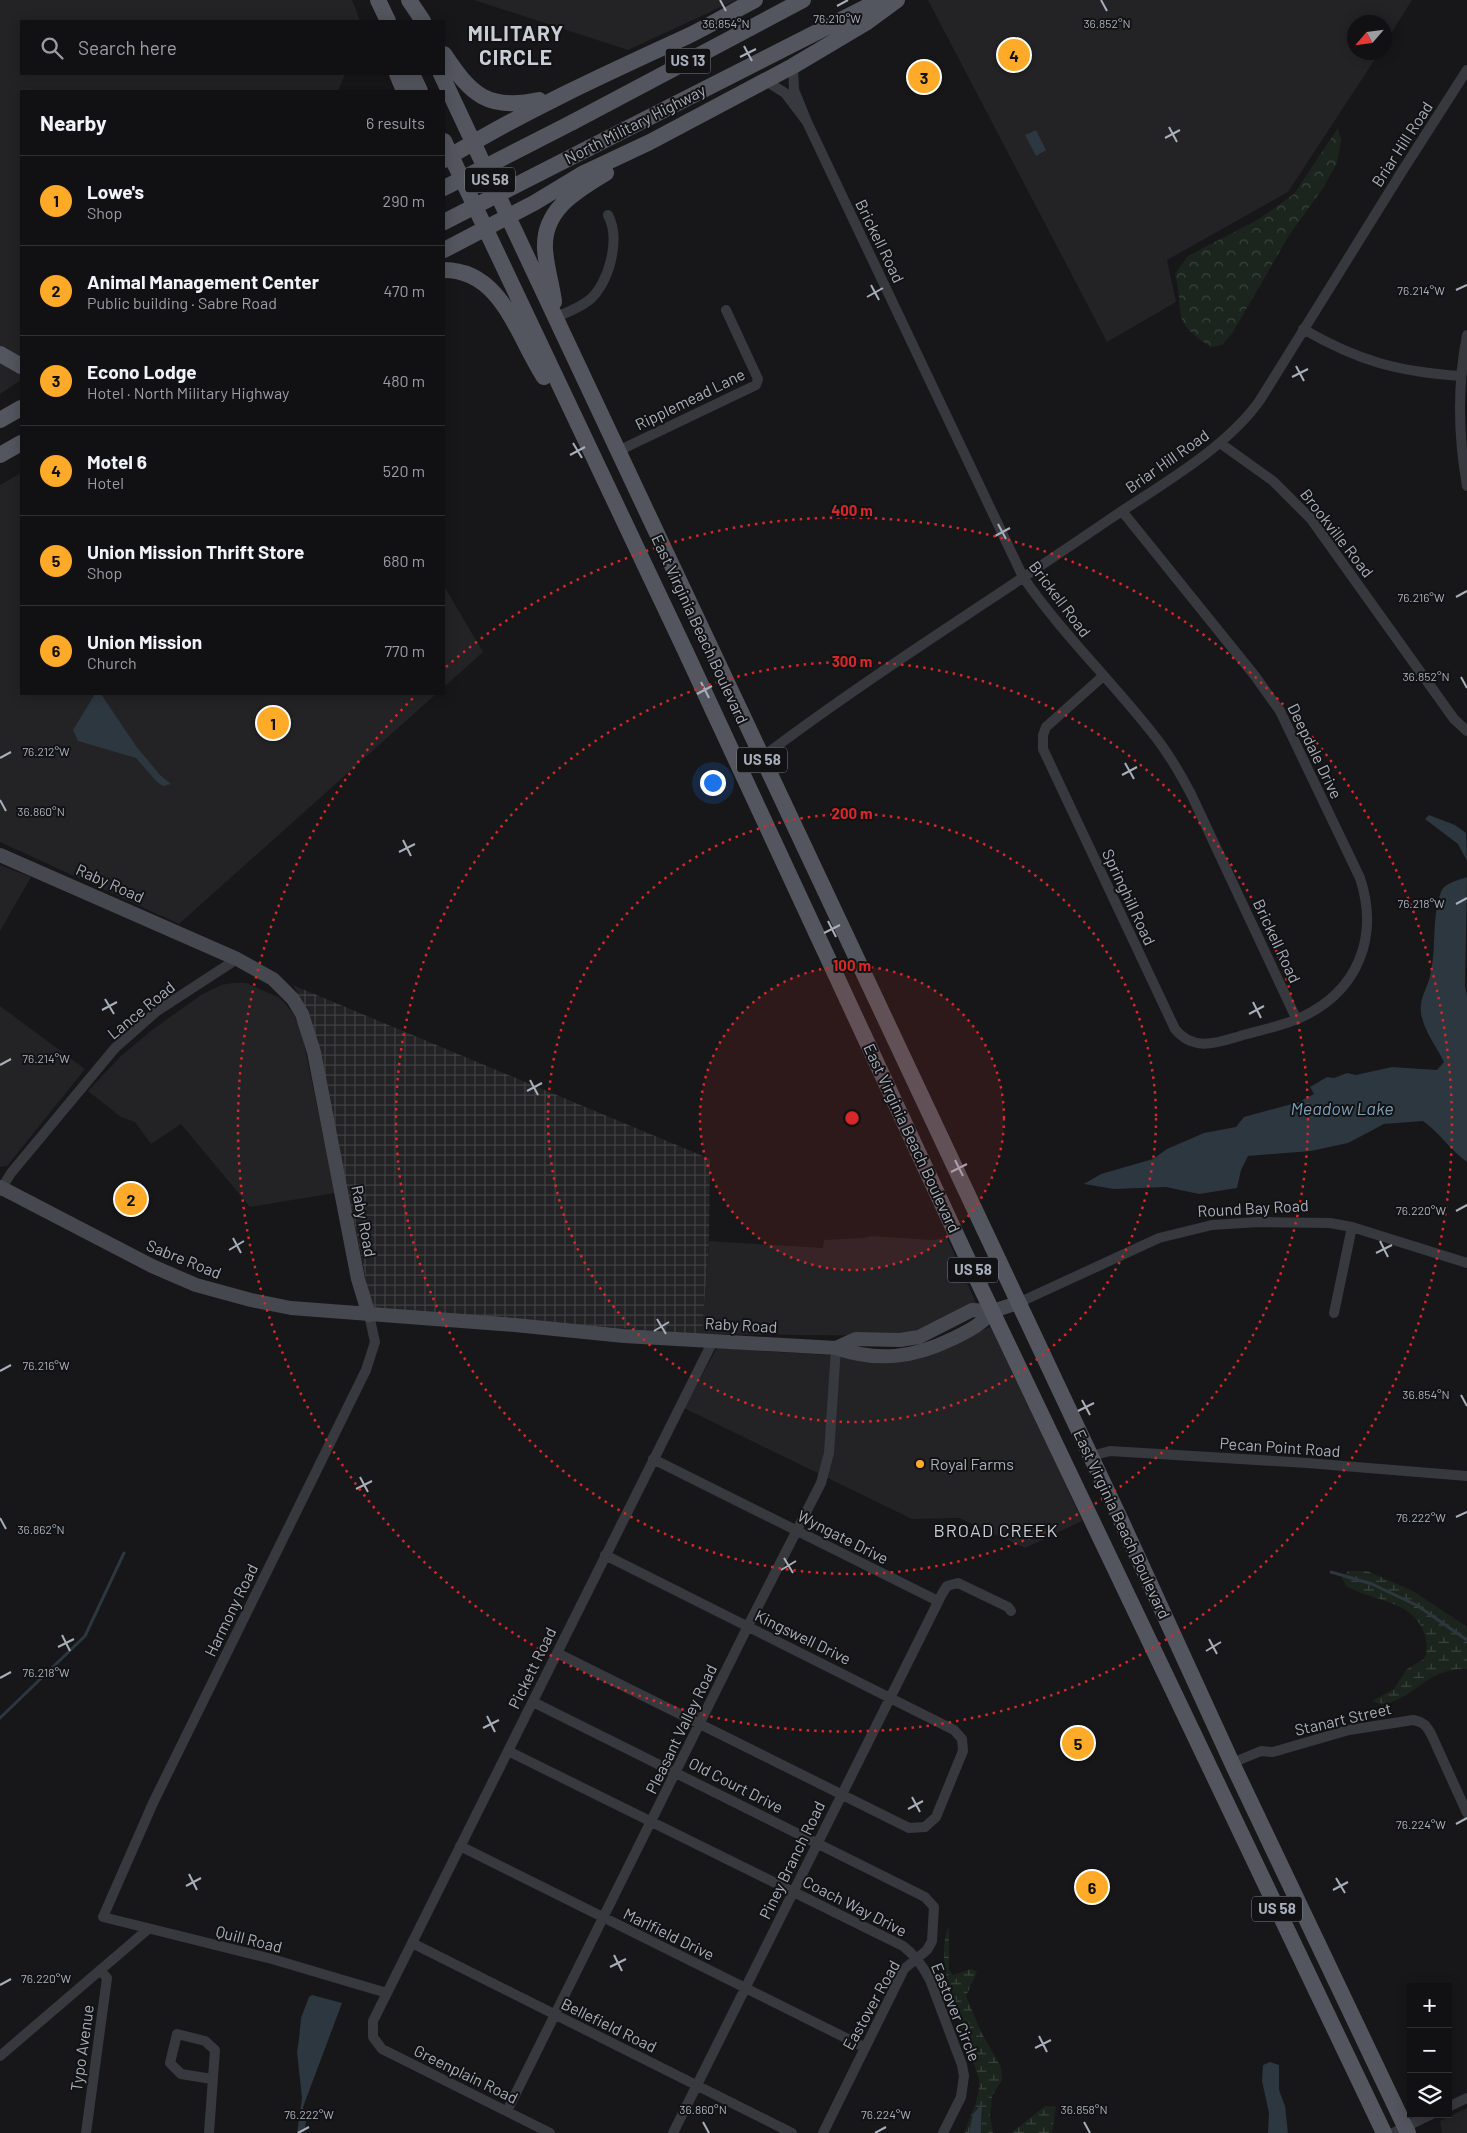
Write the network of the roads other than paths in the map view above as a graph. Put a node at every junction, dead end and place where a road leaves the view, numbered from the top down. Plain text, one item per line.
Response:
1 (368, 0) edge
2 (378, 0) edge
3 (408, 0) edge
4 (755, 0) edge
5 (803, 0) edge
6 (880, 0) edge
7 (897, 0) edge
8 (376, 20) edge
9 (388, 20) edge
10 (417, 20) edge
11 (422, 20) edge
12 (445, 55) edge
13 (793, 66) junction
14 (1467, 70) edge
15 (397, 75) edge
16 (412, 75) edge
17 (441, 75) edge
18 (766, 81) junction
19 (404, 90) edge
20 (420, 90) edge
21 (563, 94) junction
22 (700, 116) junction
23 (807, 122) junction
24 (472, 142) junction
25 (446, 152) edge
26 (445, 187) edge
27 (608, 215) dead end
28 (508, 217) junction
29 (445, 221) edge
30 (486, 229) junction
31 (445, 250) edge
32 (445, 270) edge
33 (726, 310) dead end
34 (557, 317) junction
35 (1303, 329) junction
36 (1467, 335) edge
37 (0, 354) edge
38 (20, 365) edge
39 (1461, 376) junction
40 (20, 409) edge
41 (0, 420) edge
42 (575, 422) junction
43 (1220, 443) junction
44 (20, 444) edge
45 (618, 451) junction
46 (0, 455) edge
47 (1467, 486) edge
48 (1122, 511) junction
49 (1023, 577) junction
50 (1102, 677) junction
51 (1467, 731) edge
52 (761, 758) junction
53 (0, 854) edge
54 (237, 959) junction
55 (1297, 1020) junction
56 (1, 1188) edge
57 (1352, 1227) junction
58 (1467, 1263) edge
59 (1018, 1303) junction
60 (993, 1311) junction
61 (1334, 1313) dead end
62 (369, 1315) junction
63 (713, 1341) junction
64 (836, 1348) junction
65 (1091, 1456) junction
66 (653, 1459) junction
67 (1467, 1476) edge
68 (797, 1530) junction
69 (605, 1555) junction
70 (938, 1601) junction
71 (1010, 1611) dead end
72 (748, 1626) junction
73 (557, 1653) junction
74 (891, 1698) junction
75 (533, 1702) junction
76 (700, 1724) junction
77 (508, 1751) junction
78 (1232, 1763) junction
79 (676, 1772) junction
80 (841, 1795) junction
81 (1467, 1813) edge
82 (652, 1821) junction
83 (817, 1843) junction
84 (460, 1846) junction
85 (793, 1892) junction
86 (103, 1917) joint
87 (604, 1918) junction
88 (147, 1930) junction
89 (412, 1943) junction
90 (917, 1958) junction
91 (100, 1970) junction
92 (745, 1988) junction
93 (387, 1993) junction
94 (555, 2015) junction
95 (373, 2037) joint
96 (864, 2047) junction
97 (0, 2056) edge
98 (212, 2079) junction
99 (697, 2086) junction
100 (1467, 2098) edge
101 (1452, 2105) edge
102 (507, 2111) junction
103 (1425, 2118) edge
104 (1402, 2131) edge
105 (86, 2133) edge
106 (209, 2133) edge
107 (550, 2133) edge
108 (673, 2133) edge
109 (792, 2133) edge
110 (823, 2133) edge
111 (943, 2133) edge
112 (1384, 2133) edge

1 - 8 main road
2 - 9 main road
3 - 10 main road
3 - 11 main road
4 - 21 main road
5 - 26 main road, North Military Highway / US 13, bridge
6 - 29 main road, North Military Highway / US 13, bridge
7 - 13 main road
12 - 21 main road
13 - 18 main road
13 - 23 street, Brickell Road
14 - 35 street, Briar Hill Road
15 - 19 main road
16 - 20 main road
17 - 24 main road, East Virginia Beach Boulevard / US 58
18 - 22 main road
18 - 23 street, Brickell Road
21 - 24 main road
22 - 28 main road
22 - 34 main road
23 - 49 street, Brickell Road
24 - 25 main road
24 - 28 main road, East Virginia Beach Boulevard / US 58
25 - 30 main road, East Virginia Beach Boulevard / US 58
27 - 34 street
28 - 30 main road
28 - 34 main road, East Virginia Beach Boulevard / US 58
30 - 31 main road
30 - 42 main road, East Virginia Beach Boulevard / US 58
32 - 42 main road
33 - 45 street, Ripplemead Lane
34 - 45 main road, East Virginia Beach Boulevard / US 58
35 - 39 street
35 - 43 street, Briar Hill Road
36 - 39 street
37 - 38 main road
39 - 47 street
40 - 41 main road
42 - 60 main road, East Virginia Beach Boulevard / US 58
43 - 48 street, Briar Hill Road
43 - 51 street, Brookville Road
44 - 46 main road
45 - 52 main road, East Virginia Beach Boulevard / US 58
48 - 49 street, Briar Hill Road
48 - 55 street, Deepdale Drive
49 - 50 street, Brickell Road
49 - 52 street, Briar Hill Road
50 - 55 street, Brickell Road
50 - 55 street, Springhill Road
52 - 59 main road, East Virginia Beach Boulevard / US 58
53 - 54 street, Raby Road
54 - 56 street, Lance Road
54 - 62 street, Raby Road
56 - 62 street, Sabre Road
57 - 58 street, Round Bay Road
57 - 59 street, Round Bay Road
57 - 61 street
59 - 60 street, Round Bay Road
59 - 65 main road, East Virginia Beach Boulevard / US 58
60 - 64 street, Raby Road
60 - 112 main road, East Virginia Beach Boulevard / US 58
62 - 63 street, Raby Road
62 - 86 street, Harmony Road
63 - 64 street, Raby Road
63 - 66 street, Pickett Road
64 - 68 street, Pleasant Valley Road
65 - 67 street, Pecan Point Road
65 - 78 main road, East Virginia Beach Boulevard / US 58
66 - 68 street, Wyngate Drive
66 - 69 street, Pickett Road
68 - 70 street, Wyngate Drive
68 - 72 street, Pleasant Valley Road
69 - 72 street, Kingswell Drive
69 - 73 street, Pickett Road
70 - 71 street
70 - 74 street, Piney Branch Road
72 - 74 street, Kingswell Drive
72 - 76 street, Pleasant Valley Road
73 - 75 street, Pickett Road
73 - 76 street
74 - 80 street, Piney Branch Road
74 - 80 street, Kingswell Drive
75 - 77 street, Pickett Road
75 - 79 street, Old Court Drive
76 - 79 street, Pleasant Valley Road
76 - 80 street
77 - 82 street, Coach Way Drive
77 - 84 street, Pickett Road
78 - 81 street, Stanart Street
78 - 104 main road, East Virginia Beach Boulevard / US 58
79 - 82 street, Pleasant Valley Road
79 - 83 street, Old Court Drive
80 - 83 street, Piney Branch Road
82 - 85 street, Coach Way Drive
82 - 87 street, Pleasant Valley Road
83 - 85 street, Piney Branch Road
83 - 90 street, Eastover Road
84 - 87 street, Marlfield Drive
84 - 89 street, Pickett Road
85 - 90 street, Coach Way Drive
85 - 92 street, Piney Branch Road
86 - 88 street, Quill Road
87 - 92 street, Marlfield Drive
87 - 94 street, Pleasant Valley Road
88 - 91 street, Typo Avenue
88 - 93 street, Quill Road
89 - 93 street, Pickett Road
89 - 94 street, Bellefield Road
90 - 96 street, Eastover Road
90 - 111 street, Eastover Circle
91 - 97 street, Typo Avenue
91 - 105 street, Typo Avenue
92 - 96 street, Marlfield Drive
92 - 99 street, Piney Branch Road
93 - 95 street, Pickett Road
94 - 99 street, Bellefield Road
94 - 102 street, Pleasant Valley Road
95 - 102 street, Greenplain Road
96 - 110 street, Eastover Road
98 - 98 street
98 - 106 street
99 - 108 street, Piney Branch Road
99 - 109 street, Bellefield Road
100 - 101 street
102 - 107 street, Greenplain Road
103 - 104 street

